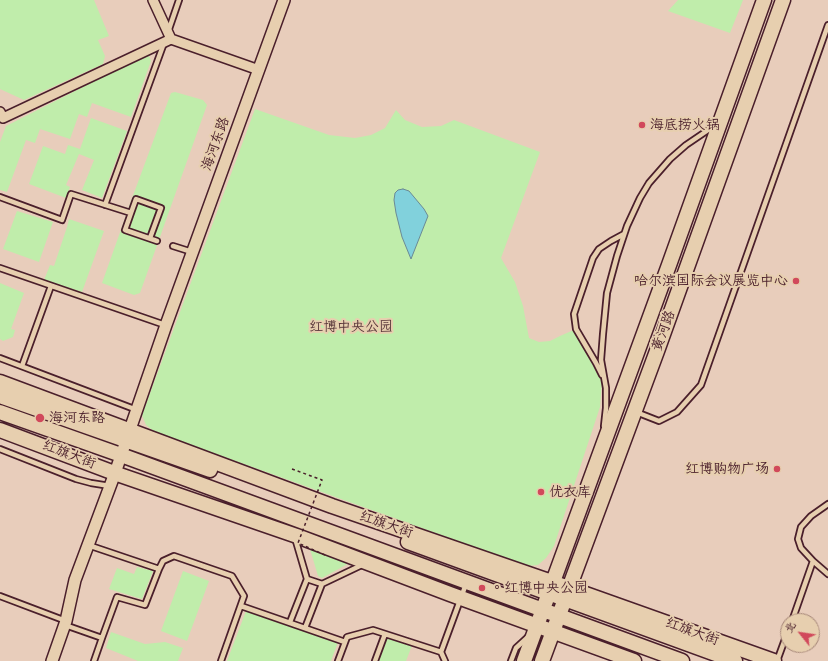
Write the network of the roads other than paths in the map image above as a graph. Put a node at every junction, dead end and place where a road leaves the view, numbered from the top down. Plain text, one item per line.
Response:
1 (153, 0) edge
2 (179, 0) edge
3 (284, 0) edge
4 (764, 0) edge
5 (783, 0) edge
6 (828, 25) edge
7 (168, 38) junction
8 (259, 70) junction
9 (1, 118) edge
10 (720, 122) junction
11 (0, 197) edge
12 (105, 205) junction
13 (131, 213) junction
14 (624, 234) junction
15 (150, 238) junction
16 (157, 241) dead end
17 (173, 246) dead end
18 (192, 253) junction
19 (0, 268) edge
20 (51, 286) junction
21 (166, 325) junction
22 (0, 358) edge
23 (22, 366) junction
24 (0, 382) edge
25 (605, 382) junction
26 (0, 396) edge
27 (137, 410) junction
28 (634, 411) junction
29 (0, 412) edge
30 (0, 430) edge
31 (128, 436) junction
32 (603, 445) junction
33 (0, 449) edge
34 (117, 470) junction
35 (205, 499) dead end
36 (828, 504) edge
37 (293, 533) junction
38 (88, 546) junction
39 (369, 560) junction
40 (813, 561) junction
41 (159, 569) junction
42 (828, 574) edge
43 (307, 579) junction
44 (322, 584) junction
45 (550, 588) junction
46 (463, 591) junction
47 (567, 594) junction
48 (0, 596) edge
49 (240, 606) junction
50 (795, 613) edge
51 (559, 616) junction
52 (537, 621) junction
53 (290, 622) junction
54 (65, 623) junction
55 (304, 628) junction
56 (553, 631) junction
57 (385, 634) junction
58 (102, 638) junction
59 (345, 642) junction
60 (780, 651) edge
61 (441, 652) junction
62 (52, 661) edge
63 (94, 661) edge
64 (221, 661) edge
65 (338, 661) edge
66 (375, 661) edge
67 (446, 661) edge
68 (511, 661) edge
69 (524, 661) edge
70 (542, 661) edge
71 (634, 661) edge
72 (682, 661) edge
73 (735, 661) edge
74 (776, 661) edge

1 - 7 street
2 - 7 lane
3 - 8 street, 海河东路
4 - 10 main road, 黄河路
5 - 28 main road, 黄河路
6 - 28 lane
7 - 8 street
7 - 9 street
7 - 12 lane
8 - 18 street, 海河东路
10 - 14 lane
10 - 32 main road, 黄河路
11 - 12 lane
12 - 13 lane
13 - 15 lane
13 - 15 lane
14 - 25 lane
14 - 25 lane
15 - 16 lane
17 - 18 lane
18 - 21 street, 海河东路
19 - 20 lane
20 - 21 lane
20 - 23 lane
21 - 27 street, 海河东路
22 - 23 lane
23 - 27 lane
24 - 31 main road, 红旗大街
25 - 32 lane
26 - 31 main road, 红旗大街
27 - 31 street, 海河东路
28 - 47 main road, 黄河路
29 - 34 main road, 红旗大街
30 - 34 main road, 红旗大街
31 - 34 street, 海河东路
31 - 45 main road, 红旗大街
32 - 45 main road, 黄河路
33 - 34 lane
34 - 37 main road, 红旗大街
34 - 38 street, 海河东路
34 - 46 main road, 红旗大街
35 - 37 lane
36 - 40 lane
37 - 39 main road, 红旗大街
37 - 43 lane
38 - 41 lane
38 - 54 street, 海河东路
39 - 44 lane
39 - 46 main road, 红旗大街
40 - 42 lane
40 - 50 lane
41 - 49 lane
41 - 58 lane
43 - 44 lane
43 - 53 lane
44 - 55 lane
45 - 47 main road, 红旗大街
45 - 52 main road, 黄河路
46 - 52 main road, 红旗大街
46 - 61 lane
47 - 51 main road, 黄河路
47 - 73 main road, 红旗大街
47 - 74 main road, 红旗大街
48 - 54 lane
49 - 53 lane
49 - 64 lane
51 - 52 main road, 红旗大街
51 - 56 main road, 黄河路
51 - 72 main road, 红旗大街
52 - 56 main road, 红旗大街
52 - 68 lane
52 - 69 main road, 黄河路
53 - 55 lane
54 - 58 lane
54 - 62 street, 海河东路
55 - 59 lane
56 - 70 main road, 黄河路
56 - 71 main road, 红旗大街
57 - 59 lane
57 - 61 lane
57 - 66 lane
58 - 63 lane
59 - 65 lane
60 - 74 lane
61 - 67 lane

